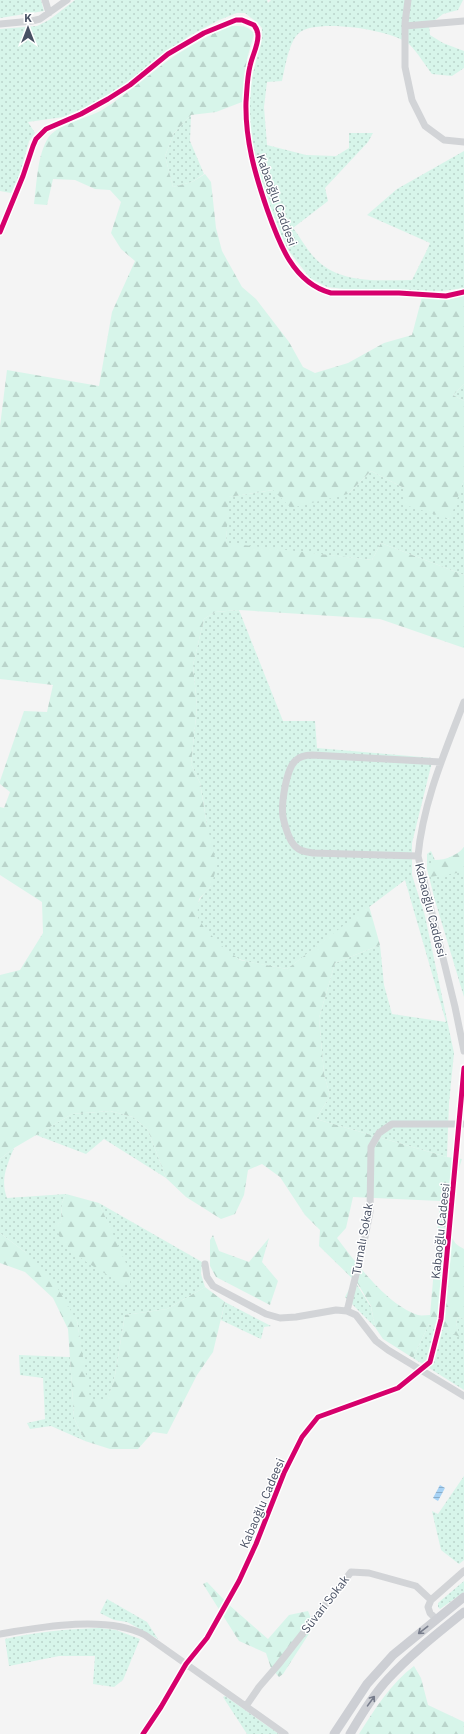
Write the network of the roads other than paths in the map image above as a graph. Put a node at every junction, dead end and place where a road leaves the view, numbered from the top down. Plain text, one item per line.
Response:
1 (45, 0) edge
2 (67, 0) edge
3 (408, 0) edge
4 (49, 13) junction
5 (464, 21) edge
6 (0, 24) edge
7 (405, 26) junction
8 (464, 142) edge
9 (0, 232) edge
10 (464, 292) edge
11 (464, 702) edge
12 (441, 762) junction
13 (418, 856) junction
14 (455, 1007) junction
15 (464, 1007) edge
16 (464, 1051) edge
17 (464, 1068) edge
18 (462, 1124) edge
19 (206, 1264) dead end
20 (347, 1311) junction
21 (420, 1370) junction
22 (464, 1396) edge
23 (464, 1571) edge
24 (464, 1597) edge
25 (431, 1600) junction
26 (464, 1612) edge
27 (436, 1619) junction
28 (0, 1634) edge
29 (186, 1664) junction
30 (246, 1706) junction
31 (143, 1734) edge
32 (285, 1734) edge
33 (334, 1734) edge
34 (350, 1734) edge

1 - 4 street
2 - 4 street
3 - 7 street
4 - 6 street
5 - 7 street
7 - 8 street
9 - 10 street, Kabaoğlu Caddesi
11 - 12 street, Kabaoğlu Caddesi
12 - 13 street, Kabaoğlu Caddesi
12 - 13 street
13 - 14 street, Kabaoğlu Caddesi
14 - 15 street
14 - 16 street, Kabaoğlu Caddesi
17 - 18 street
18 - 20 street, Turnalı Sokak
18 - 21 street, Kabaoğlu Cadeesi
19 - 20 street
20 - 21 street
21 - 22 street
21 - 29 street, Kabaoğlu Cadeesi
23 - 25 street
24 - 27 main road
25 - 27 street
25 - 30 street, Süvari Sokak
34 -> 26 main road
27 -> 33 main road
28 - 29 street
29 - 30 street
29 - 31 street
30 - 32 street

